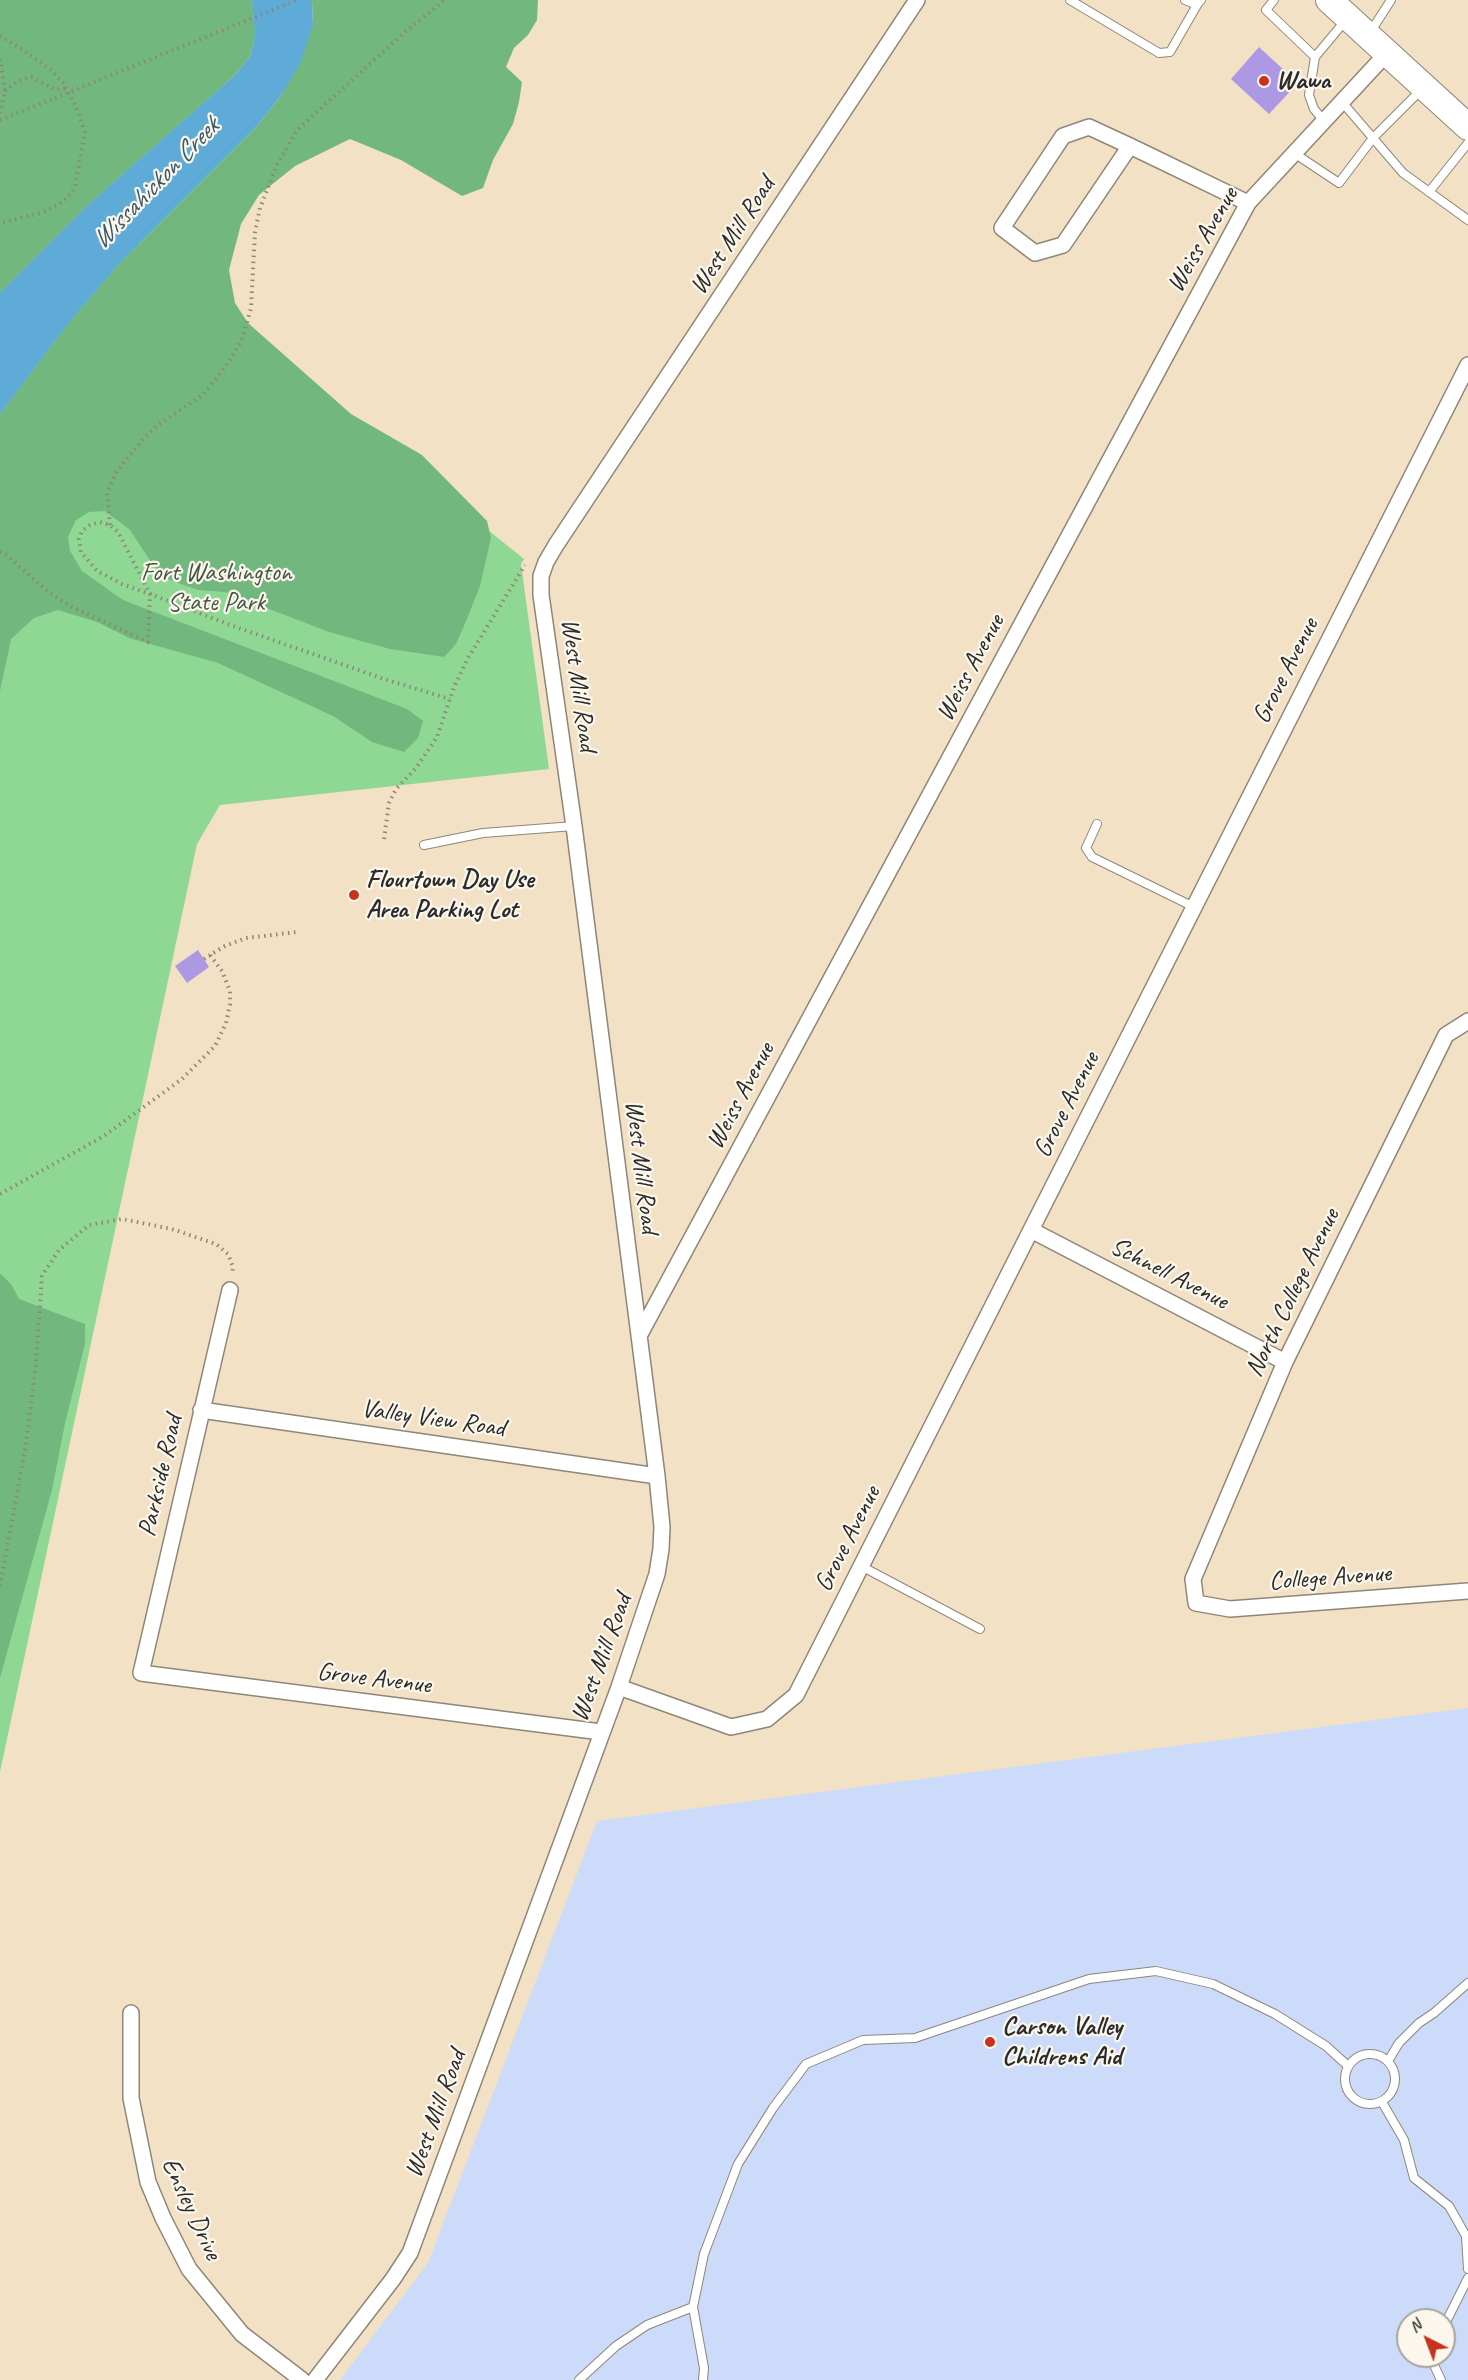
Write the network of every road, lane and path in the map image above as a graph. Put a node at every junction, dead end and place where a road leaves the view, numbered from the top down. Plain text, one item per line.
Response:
1 (297, 0) edge
2 (445, 0) edge
3 (917, 0) edge
4 (1070, 0) edge
5 (1185, 0) edge
6 (1274, 0) edge
7 (1329, 0) edge
8 (1391, 0) edge
9 (1199, 3) edge
10 (1348, 17) junction
11 (1368, 35) junction
12 (0, 36) edge
13 (1388, 52) junction
14 (1315, 57) junction
15 (0, 59) edge
16 (1425, 87) junction
17 (66, 88) junction
18 (5, 90) junction
19 (1342, 102) junction
20 (0, 114) edge
21 (0, 120) edge
22 (1324, 121) junction
23 (1468, 127) edge
24 (1373, 138) junction
25 (1468, 143) edge
26 (1130, 147) junction
27 (1294, 153) junction
28 (1429, 192) junction
29 (1248, 203) junction
30 (1468, 220) edge
31 (0, 223) edge
32 (1468, 364) edge
33 (110, 525) junction
34 (0, 552) edge
35 (527, 562) dead end
36 (150, 594) junction
37 (450, 699) junction
38 (1097, 824) dead end
39 (574, 826) junction
40 (384, 839) dead end
41 (424, 845) dead end
42 (1194, 907) junction
43 (297, 932) dead end
44 (210, 955) junction
45 (204, 959) dead end
46 (1468, 1021) edge
47 (0, 1194) edge
48 (1031, 1230) junction
49 (230, 1290) joint
50 (639, 1336) junction
51 (1285, 1362) junction
52 (201, 1410) junction
53 (657, 1476) junction
54 (861, 1566) junction
55 (0, 1586) edge
56 (1468, 1591) edge
57 (1196, 1603) joint
58 (980, 1629) dead end
59 (141, 1673) joint
60 (619, 1687) junction
61 (601, 1732) junction
62 (1468, 1983) edge
63 (131, 2013) dead end
64 (1388, 2061) junction
65 (1348, 2066) junction
66 (1382, 2102) junction
67 (1468, 2269) edge
68 (1468, 2278) edge
69 (693, 2307) junction
70 (1453, 2308) edge
71 (302, 2380) edge
72 (315, 2380) edge
73 (579, 2380) edge
74 (703, 2380) edge

1 - 21 path, bridge
2 - 33 path
3 - 39 street, West Mill Road
4 - 9 lane
5 - 9 lane
6 - 14 lane
7 - 10 main road
8 - 11 lane
10 - 11 main road
10 - 14 lane
11 - 13 main road
12 - 17 path
13 - 16 main road
13 - 19 street, Weiss Avenue
14 - 22 lane
15 - 18 path
16 - 23 main road
16 - 24 lane
17 - 18 path
17 - 31 path
18 - 20 path
19 - 22 street, Weiss Avenue
19 - 24 lane
22 - 27 street, Weiss Avenue
24 - 27 lane
24 - 28 lane
25 - 28 lane
26 - 26 street
26 - 29 street
27 - 29 street, Weiss Avenue
28 - 30 lane
29 - 50 street, Weiss Avenue
32 - 42 street, Grove Avenue
33 - 36 path
33 - 36 path
34 - 36 path
35 - 37 path
36 - 37 path
37 - 40 path
38 - 42 lane
39 - 41 lane
39 - 50 street, West Mill Road
42 - 48 street, Grove Avenue
43 - 44 path
44 - 45 path
44 - 47 path
46 - 51 street, North College Avenue
48 - 51 street, Schnell Avenue
48 - 54 street, Grove Avenue
49 - 52 street, Parkside Road
49 - 55 path
50 - 53 street, West Mill Road
51 - 57 street, North College Avenue
52 - 53 street, Valley View Road
52 - 59 street, Parkside Road
53 - 60 street, West Mill Road
54 - 58 lane
54 - 60 street, Grove Avenue
56 - 57 street, College Avenue
59 - 61 street, Grove Avenue
60 - 61 street, West Mill Road
61 - 72 street, West Mill Road
62 - 64 lane
63 - 71 street, Ensley Drive
64 - 65 lane
64 - 66 lane
65 - 66 lane
65 - 69 lane
66 - 67 lane
68 - 70 lane
69 - 73 lane
69 - 74 lane

